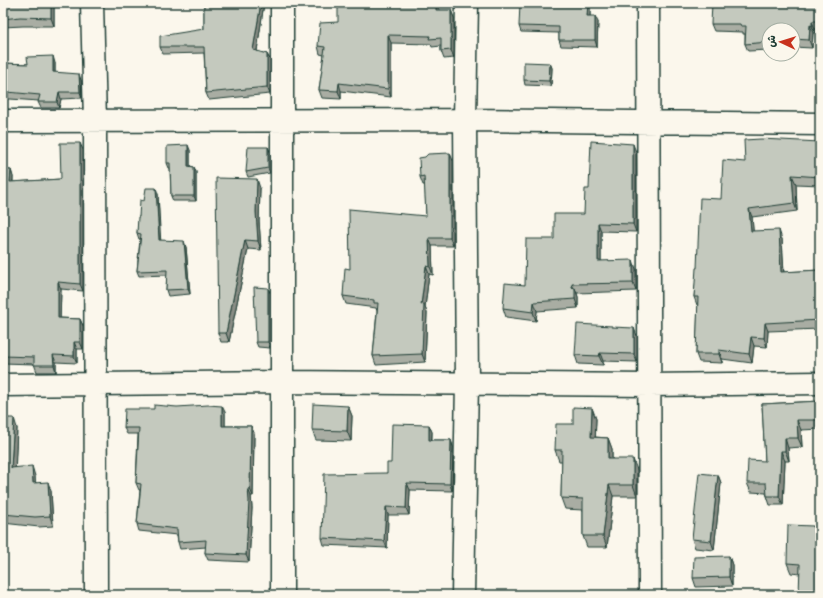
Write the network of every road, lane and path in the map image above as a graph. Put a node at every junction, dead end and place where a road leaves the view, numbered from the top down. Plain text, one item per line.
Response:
1 (92, 3) edge
2 (282, 3) edge
3 (467, 3) edge
4 (648, 3) edge
5 (465, 120) junction
6 (3, 121) edge
7 (95, 121) junction
8 (282, 121) junction
9 (648, 122) junction
10 (820, 124) edge
11 (283, 382) junction
12 (467, 383) junction
13 (820, 383) edge
14 (96, 384) junction
15 (3, 385) edge
16 (650, 385) junction
17 (96, 595) edge
18 (282, 595) edge
19 (462, 595) edge
20 (650, 595) edge

1 - 7 street
2 - 8 street
3 - 5 street
4 - 9 street
5 - 8 street
5 - 9 street
5 - 12 street
6 - 7 street
7 - 8 street
7 - 14 street
8 - 11 street
9 - 10 street
9 - 16 street
11 - 12 street
11 - 14 street
11 - 18 street
12 - 16 street
12 - 19 street
13 - 16 street
14 - 15 street
14 - 17 street
16 - 20 street

